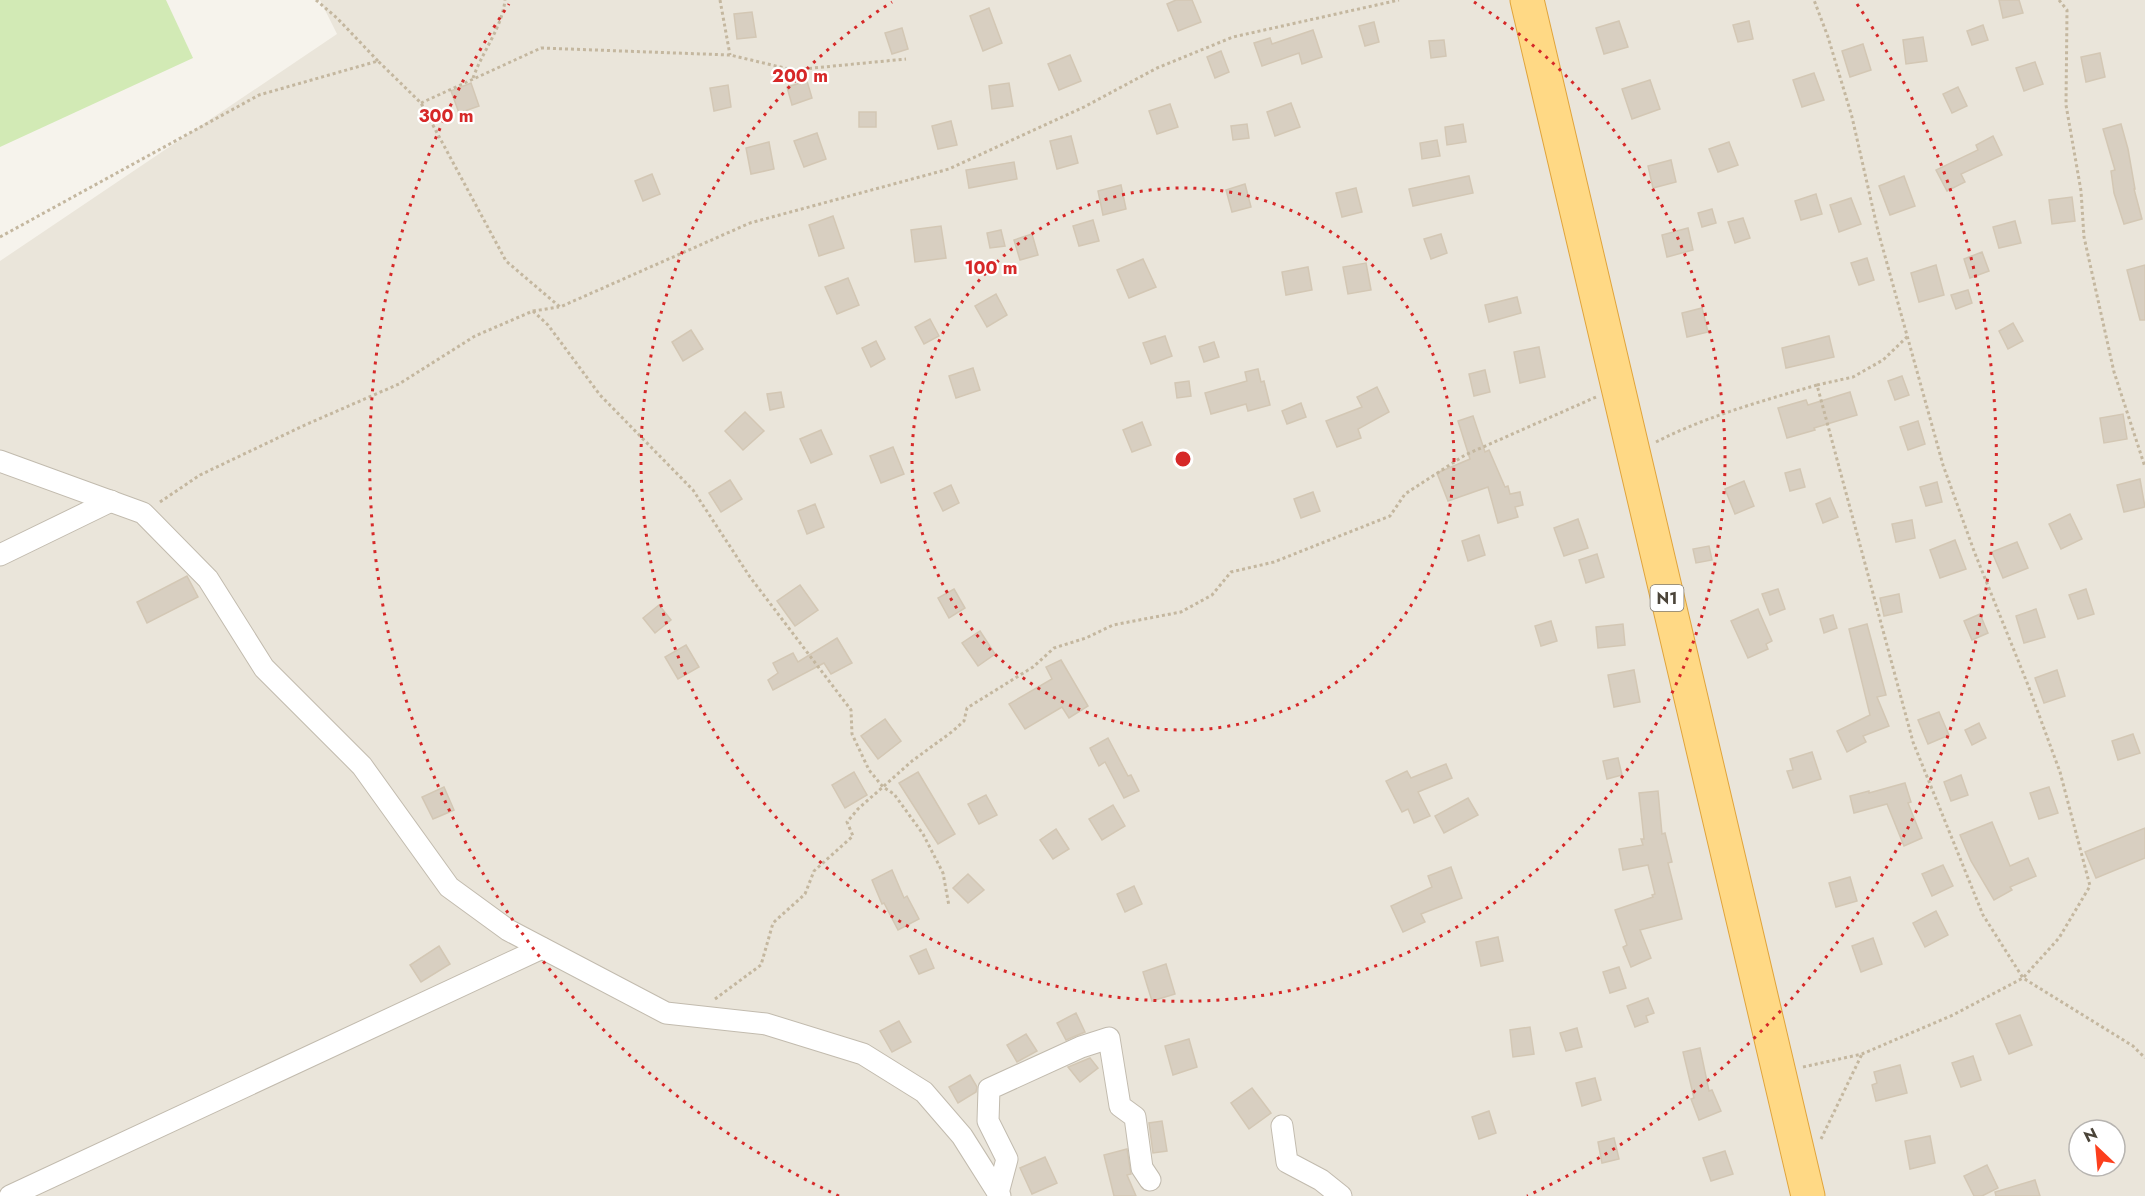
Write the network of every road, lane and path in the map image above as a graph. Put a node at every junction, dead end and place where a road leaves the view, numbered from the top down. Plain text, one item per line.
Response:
1 (316, 0) edge
2 (505, 0) edge
3 (720, 0) edge
4 (1399, 0) edge
5 (1527, 0) edge
6 (1814, 0) edge
7 (2060, 0) edge
8 (730, 56) junction
9 (906, 59) dead end
10 (378, 61) junction
11 (473, 78) junction
12 (421, 103) junction
13 (0, 237) edge
14 (560, 307) junction
15 (533, 311) junction
16 (1908, 336) junction
17 (1817, 385) junction
18 (1617, 388) junction
19 (1633, 454) junction
20 (0, 461) edge
21 (2145, 468) edge
22 (111, 501) junction
23 (143, 513) junction
24 (0, 555) edge
25 (884, 787) junction
26 (949, 906) dead end
27 (542, 948) junction
28 (2023, 978) junction
29 (696, 1017) junction
30 (1862, 1054) junction
31 (2145, 1058) edge
32 (1779, 1073) junction
33 (1282, 1126) dead end
34 (1150, 1180) dead end
35 (1806, 1185) edge
36 (999, 1195) edge
37 (10, 1196) edge
38 (1341, 1196) edge

1 - 10 path
2 - 11 path
3 - 8 path
4 - 14 path
5 - 18 highway, N1
6 - 16 path
7 - 21 path
8 - 9 path
8 - 11 path
10 - 12 path
10 - 13 path
11 - 12 path
12 - 14 path
14 - 15 path
15 - 23 path
15 - 25 path
16 - 17 path
16 - 28 path
17 - 19 path
17 - 28 path
18 - 19 highway, N1
18 - 25 path
19 - 32 highway, N1
20 - 22 street
22 - 23 street
22 - 24 street
23 - 27 street
25 - 26 path
25 - 29 path
27 - 29 street
27 - 37 street
28 - 30 path
28 - 31 path
29 - 36 street
30 - 32 path
30 - 35 path
32 - 35 highway, N1
33 - 38 street
34 - 36 street

